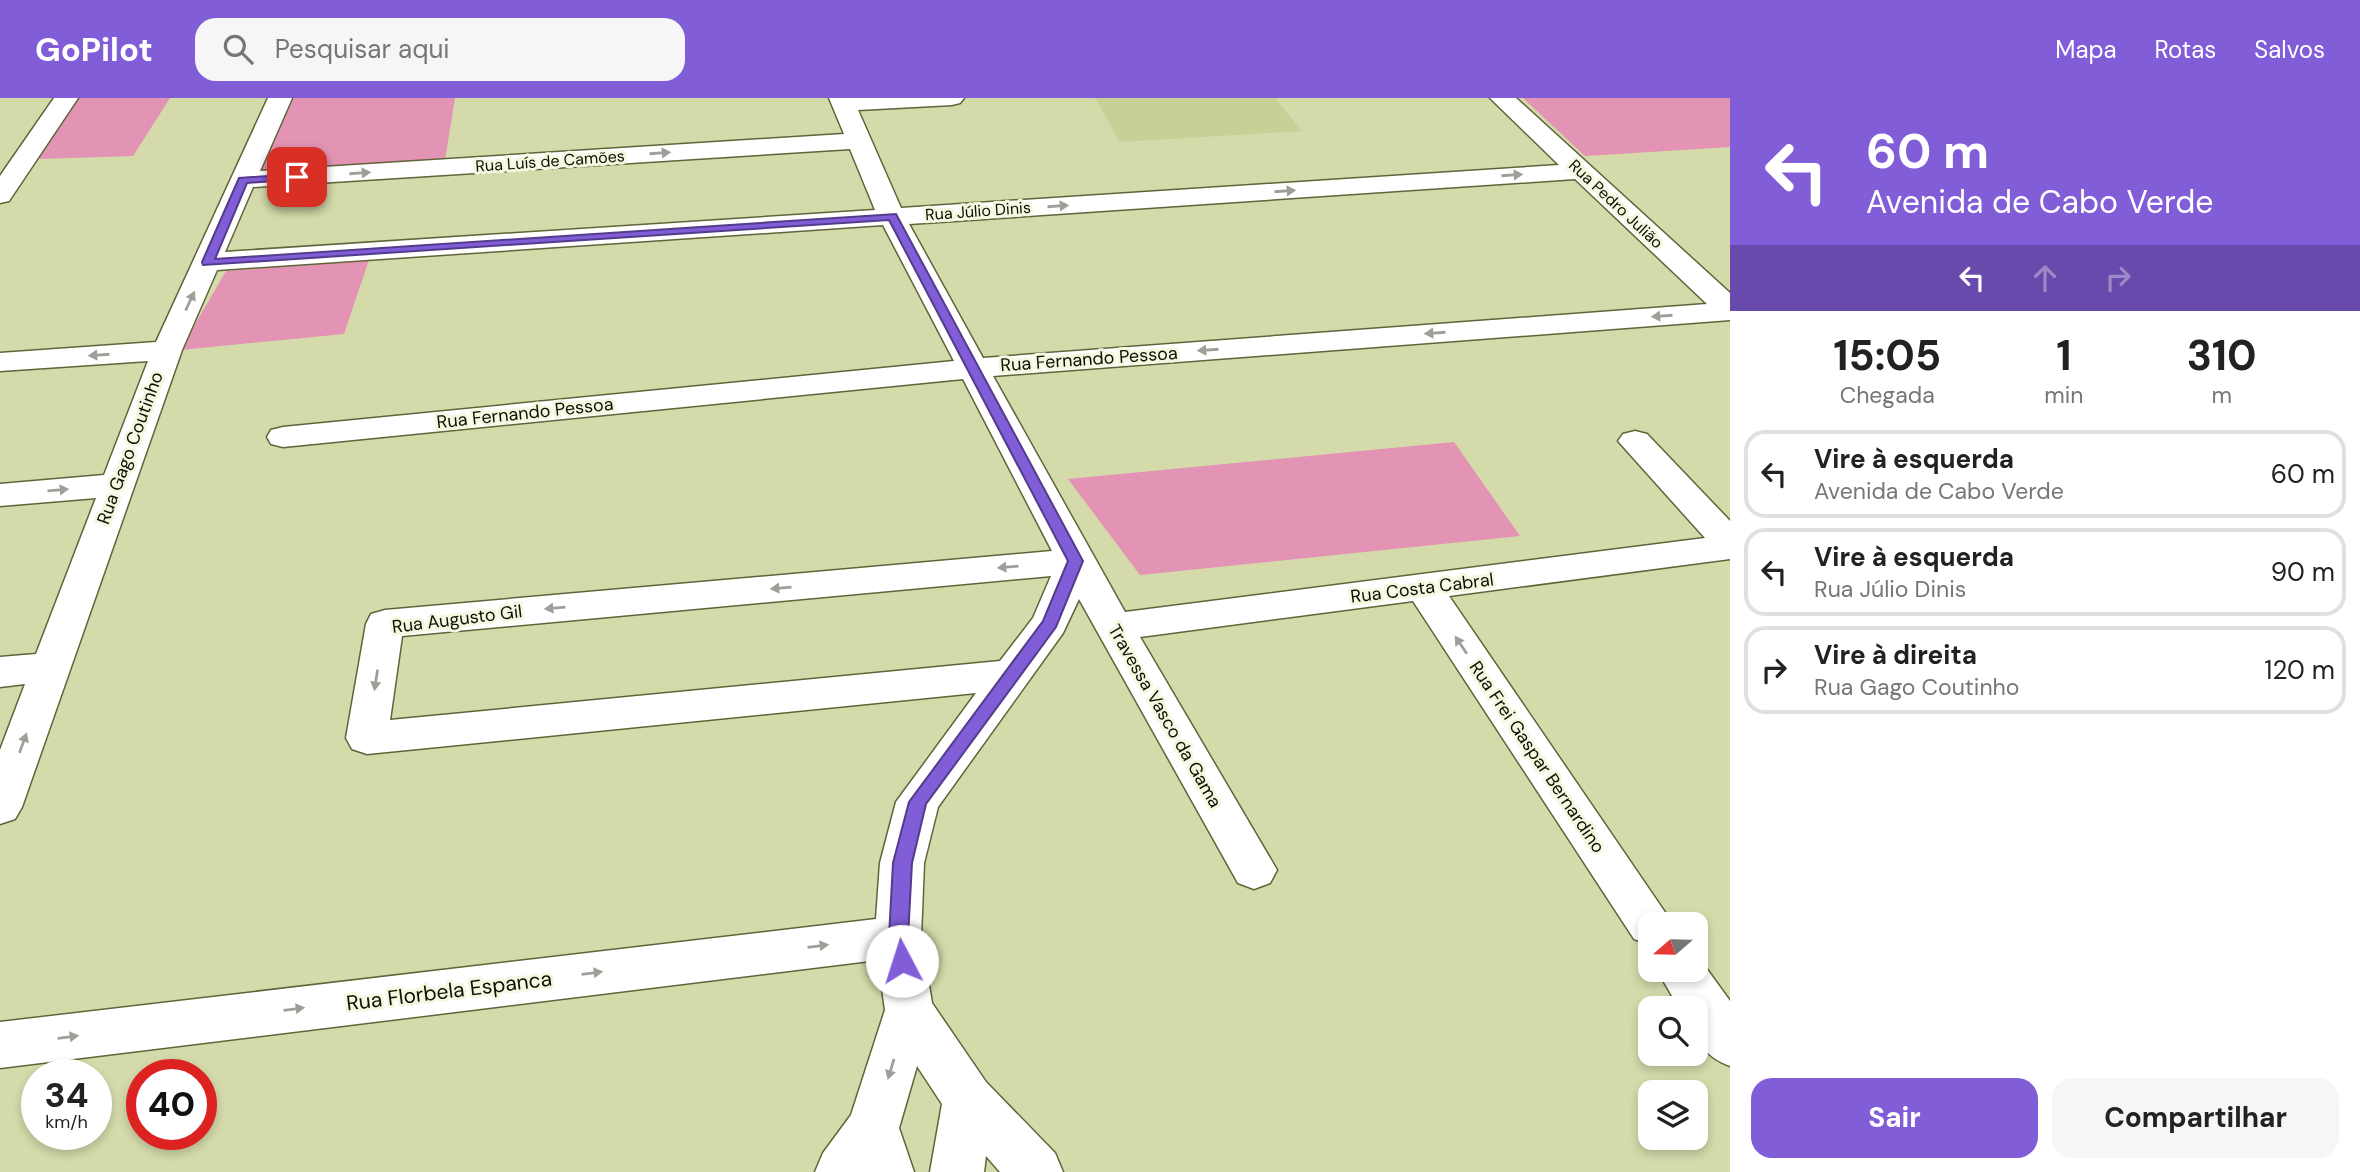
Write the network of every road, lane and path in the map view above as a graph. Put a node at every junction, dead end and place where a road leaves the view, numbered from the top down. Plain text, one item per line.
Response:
1 (66, 98) edge
2 (280, 98) edge
3 (952, 98) edge
4 (1502, 98) edge
5 (842, 101) edge
6 (857, 141) junction
7 (1580, 171) junction
8 (243, 180) junction
9 (0, 195) edge
10 (892, 217) junction
11 (207, 262) junction
12 (1730, 310) edge
13 (167, 350) junction
14 (0, 362) edge
15 (974, 369) junction
16 (283, 437) dead end
17 (1635, 442) dead end
18 (115, 485) junction
19 (0, 495) edge
20 (1730, 545) edge
21 (1076, 561) junction
22 (1424, 588) junction
23 (1114, 627) junction
24 (50, 667) junction
25 (0, 672) edge
26 (1011, 675) junction
27 (0, 807) edge
28 (1254, 870) dead end
29 (1641, 912) edge
30 (898, 937) junction
31 (1689, 982) edge
32 (909, 1010) junction
33 (1730, 1043) edge
34 (0, 1045) edge
35 (968, 1099) junction
36 (880, 1150) edge
37 (842, 1172) edge
38 (957, 1172) edge
39 (1036, 1172) edge

1 - 9 street
2 - 8 street, Rua Gago Coutinho
3 - 5 street
4 - 7 street, Rua Pedro Julião
5 - 6 street, Travessa Vasco da Gama
8 -> 6 street, Rua Luís de Camões
6 - 10 street, Travessa Vasco da Gama
10 -> 7 street, Rua Júlio Dinis
7 - 12 street, Rua Pedro Julião
8 - 11 street, Rua Gago Coutinho
10 - 11 street, Rua Júlio Dinis
10 - 15 street, Travessa Vasco da Gama
13 -> 11 street, Rua Gago Coutinho
12 -> 15 street, Rua Fernando Pessoa
13 -> 14 street
13 - 18 street, Rua Gago Coutinho
15 - 16 street, Rua Fernando Pessoa
15 - 21 street, Travessa Vasco da Gama
17 - 20 street
19 -> 18 street
18 - 24 street, Rua Gago Coutinho
20 - 22 street, Rua Costa Cabral
21 - 23 street, Travessa Vasco da Gama
21 - 26 street
21 -> 26 street, Rua Augusto Gil
22 - 23 street, Rua Costa Cabral
29 -> 22 street, Rua Frei Gaspar Bernardino
23 - 28 street, Travessa Vasco da Gama
24 - 25 street
27 -> 24 street, Rua Gago Coutinho
26 - 30 street
30 - 32 street
34 -> 30 street, Rua Florbela Espanca
31 - 33 street
32 - 35 street
32 -> 36 street
35 - 38 street
35 - 39 street
36 - 37 street

